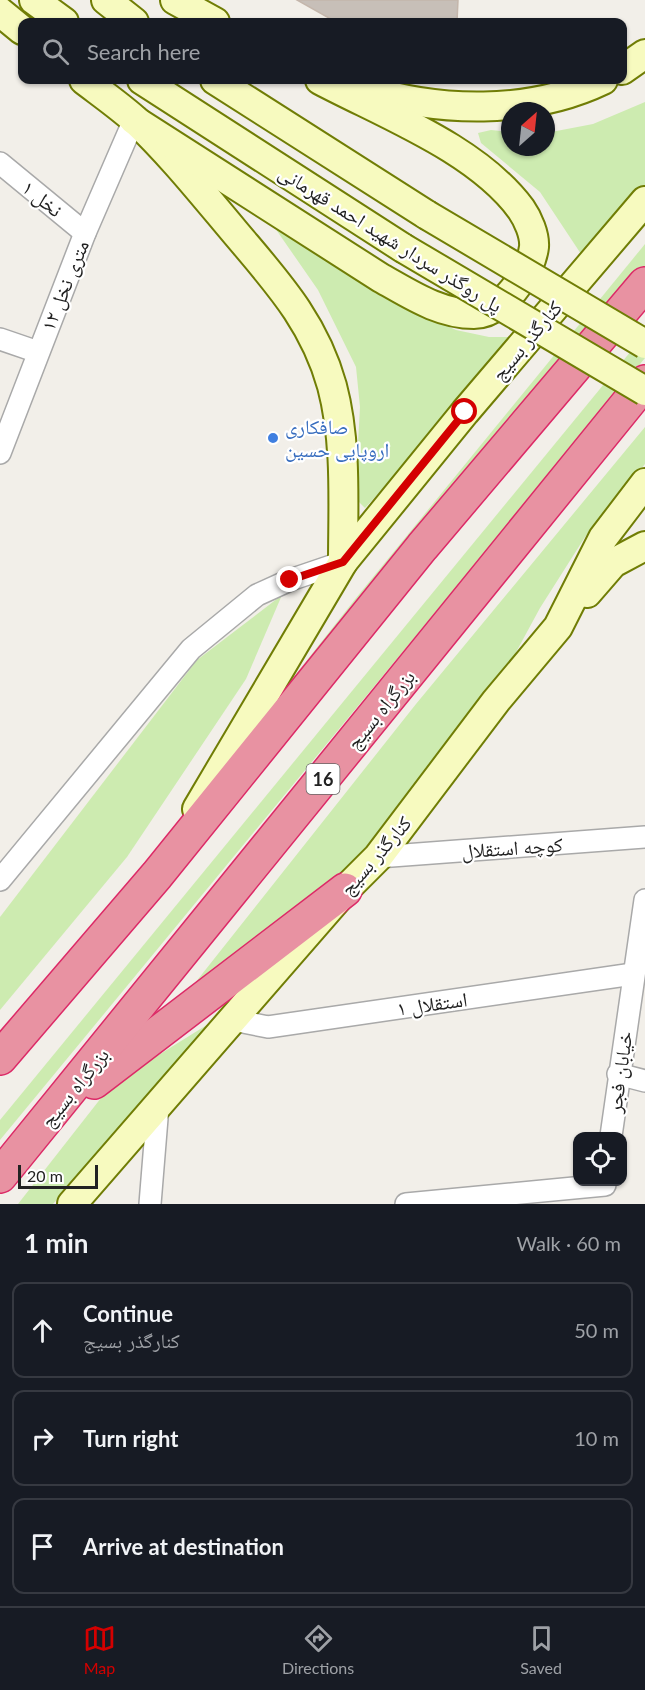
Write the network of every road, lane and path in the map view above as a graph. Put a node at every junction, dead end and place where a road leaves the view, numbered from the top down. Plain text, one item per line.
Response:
1 (34, 0) edge
2 (106, 0) edge
3 (175, 0) edge
4 (0, 12) edge
5 (59, 18) edge
6 (129, 18) edge
7 (208, 18) edge
8 (18, 27) edge
9 (645, 54) edge
10 (627, 66) edge
11 (89, 84) edge
12 (148, 84) edge
13 (221, 84) edge
14 (328, 84) edge
15 (349, 84) edge
16 (595, 84) edge
17 (134, 120) junction
18 (0, 163) edge
19 (645, 201) edge
20 (85, 233) junction
21 (645, 284) edge
22 (0, 339) edge
23 (645, 344) edge
24 (38, 352) junction
25 (645, 382) edge
26 (645, 391) edge
27 (0, 453) edge
28 (645, 483) edge
29 (645, 546) edge
30 (343, 562) junction
31 (558, 627) junction
32 (645, 837) edge
33 (378, 857) junction
34 (158, 875) junction
35 (0, 880) edge
36 (345, 890) junction
37 (645, 900) edge
38 (633, 974) junction
39 (233, 1020) junction
40 (0, 1058) edge
41 (618, 1074) junction
42 (645, 1081) edge
43 (158, 1106) junction
44 (52, 1114) junction
45 (612, 1132) edge
46 (0, 1176) edge
47 (604, 1190) edge
48 (72, 1204) edge
49 (150, 1204) edge
50 (406, 1204) edge

1 - 5 main road
2 - 6 main road
3 - 7 main road
4 - 8 main road
9 - 10 main road
11 - 17 main road
12 - 26 main road, پل روگذر سردار شهید احمد قهرمانی, bridge
13 - 23 main road, پل روگذر سردار شهید احمد قهرمانی, bridge
14 - 17 main road
15 - 16 main road
17 - 20 street, ۱۲ متری نخل
17 - 30 main road
18 - 20 street, نخل ۱
19 - 30 main road, کنارگذر بسیج
20 - 24 street, ۱۲ متری نخل
21 - 34 highway
22 - 24 street
24 - 27 street, ۱۲ متری نخل
25 - 44 highway, بزرگراه بسیج / 16
28 - 31 main road, کنارگذر بسیج
29 - 31 main road
30 - 34 main road, کنارگذر بسیج
30 - 35 street
31 - 33 main road, کنارگذر بسیج
32 - 33 street, کوچه استقلال
33 - 36 main road, کنارگذر بسیج
34 - 40 highway
36 - 39 main road, کنارگذر بسیج
36 - 44 highway
37 - 38 street, خیابان فجر
38 - 39 street, استقلال ۱
38 - 41 street, خیابان فجر
39 - 43 main road, کنارگذر بسیج
41 - 42 street
41 - 45 street, خیابان فجر
43 - 48 main road, کنارگذر بسیج
43 - 49 street
44 - 46 highway, بزرگراه بسیج / 16
47 - 50 street

